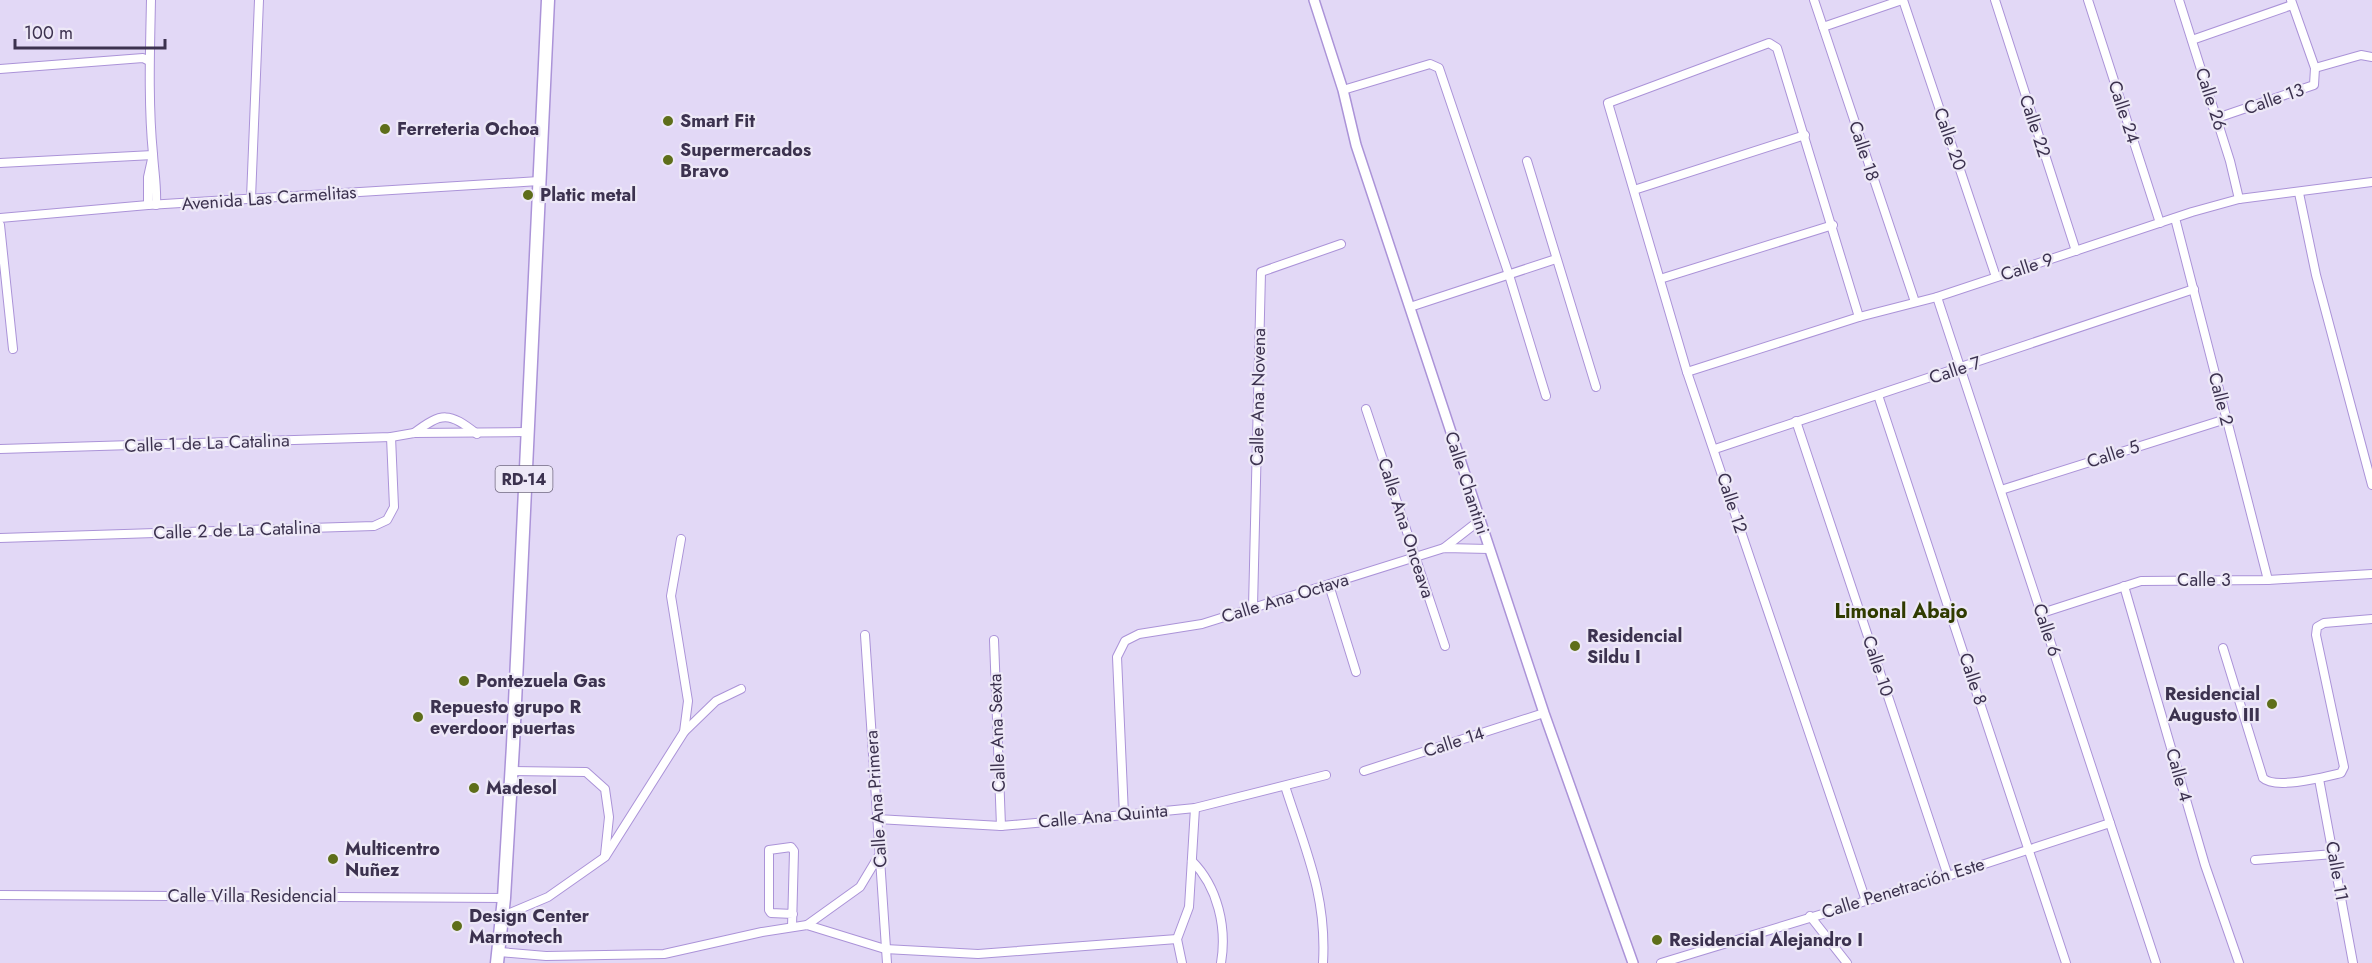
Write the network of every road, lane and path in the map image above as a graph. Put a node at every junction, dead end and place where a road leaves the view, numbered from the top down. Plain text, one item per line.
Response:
1 (151, 0) edge
2 (260, 0) edge
3 (548, 0) edge
4 (1314, 0) edge
5 (1814, 0) edge
6 (1900, 0) edge
7 (1995, 0) edge
8 (2088, 0) edge
9 (2179, 0) edge
10 (2291, 2) edge
11 (1823, 27) junction
12 (2192, 40) junction
13 (2370, 56) edge
14 (149, 61) junction
15 (2315, 68) junction
16 (0, 69) edge
17 (1343, 90) junction
18 (2217, 118) junction
19 (1805, 135) junction
20 (153, 154) junction
21 (1527, 161) dead end
22 (0, 164) edge
23 (539, 181) junction
24 (2372, 182) edge
25 (1634, 190) junction
26 (2299, 193) junction
27 (251, 198) junction
28 (2239, 200) junction
29 (152, 205) junction
30 (0, 218) edge
31 (2175, 218) junction
32 (2160, 223) junction
33 (0, 225) edge
34 (1833, 225) junction
35 (1341, 244) dead end
36 (2076, 251) junction
37 (1556, 259) junction
38 (1509, 275) junction
39 (1996, 277) junction
40 (1660, 279) junction
41 (2194, 289) junction
42 (1937, 297) junction
43 (1915, 302) junction
44 (1410, 307) junction
45 (1859, 317) junction
46 (12, 349) dead end
47 (1961, 368) junction
48 (1687, 372) junction
49 (1596, 387) dead end
50 (1878, 395) junction
51 (1546, 396) dead end
52 (1366, 410) dead end
53 (2226, 418) junction
54 (1796, 421) junction
55 (526, 432) junction
56 (414, 433) junction
57 (477, 434) junction
58 (391, 437) junction
59 (0, 449) edge
60 (1715, 449) junction
61 (2372, 485) edge
62 (2001, 490) junction
63 (1480, 520) junction
64 (0, 537) edge
65 (681, 539) dead end
66 (1444, 548) junction
67 (1489, 549) junction
68 (1416, 556) junction
69 (2372, 574) edge
70 (2268, 580) junction
71 (1329, 585) junction
72 (2124, 586) junction
73 (1253, 607) junction
74 (2042, 613) junction
75 (2372, 619) edge
76 (866, 635) dead end
77 (994, 640) dead end
78 (1445, 646) dead end
79 (2223, 648) dead end
80 (1356, 672) dead end
81 (741, 688) dead end
82 (1544, 713) junction
83 (684, 732) junction
84 (511, 771) junction
85 (1364, 771) dead end
86 (1326, 775) dead end
87 (2319, 779) junction
88 (1285, 786) junction
89 (1196, 808) junction
90 (1124, 815) junction
91 (877, 819) junction
92 (2110, 823) junction
93 (1001, 826) junction
94 (2030, 850) junction
95 (2334, 854) junction
96 (879, 856) junction
97 (605, 857) junction
98 (2255, 860) dead end
99 (1192, 861) junction
100 (1948, 876) junction
101 (0, 895) edge
102 (504, 898) junction
103 (1866, 901) junction
104 (793, 914) junction
105 (503, 916) junction
106 (1810, 916) junction
107 (807, 925) junction
108 (792, 927) junction
109 (1177, 939) junction
110 (885, 949) junction
111 (499, 959) edge
112 (887, 963) edge
113 (1182, 963) edge
114 (1221, 963) edge
115 (1323, 963) edge
116 (1633, 963) edge
117 (1661, 963) edge
118 (1847, 963) edge
119 (2066, 963) edge
120 (2156, 963) edge
121 (2239, 963) edge
122 (2353, 963) edge

1 - 14 street
2 - 27 street
3 - 23 main road, RD-14
4 - 17 street, Calle Chantini
5 - 11 street, Calle 18
6 - 11 street
6 - 39 street, Calle 20
7 - 36 street, Calle 22
8 - 32 street, Calle 24
9 - 12 street, Calle 26
10 - 12 street
10 - 15 street
11 - 43 street, Calle 18
12 - 18 street, Calle 26
13 - 15 street
14 - 16 street
14 - 20 street
15 - 18 street, Calle 13
17 - 38 street
17 - 44 street, Calle Chantini
18 - 28 street, Calle 26
19 - 25 street
19 - 25 street, Calle 12
19 - 34 street
20 - 22 street
20 - 29 street
21 - 37 street
23 - 27 street, Avenida Las Carmelitas
23 - 55 main road, RD-14
24 - 26 street, Calle 9
25 - 40 street, Calle 12
26 - 28 street, Calle 9
26 - 61 street
27 - 29 street, Avenida Las Carmelitas
28 - 31 street, Calle 9
29 - 30 street, Avenida Las Carmelitas
31 - 32 street, Calle 9
31 - 41 street, Calle 2
32 - 36 street, Calle 9
33 - 46 street
34 - 40 street
34 - 45 street
35 - 73 street, Calle Ana Novena
36 - 39 street, Calle 9
37 - 38 street
37 - 49 street
38 - 44 street
38 - 51 street
39 - 42 street, Calle 9
40 - 48 street, Calle 12
41 - 47 street, Calle 7
41 - 53 street, Calle 2
42 - 43 street, Calle 9
42 - 47 street, Calle 6
43 - 45 street, Calle 9
44 - 63 street, Calle Chantini
45 - 48 street, Calle 9
47 - 50 street, Calle 7
47 - 62 street, Calle 6
48 - 60 street, Calle 12
50 - 54 street, Calle 7
50 - 94 street, Calle 8
52 - 68 street, Calle Ana Onceava
53 - 62 street, Calle 5
53 - 70 street, Calle 2
54 - 60 street, Calle 7
54 - 100 street, Calle 10
55 - 57 street
55 - 84 main road, RD-14
56 - 57 street
56 - 57 street
56 - 58 street, Calle 1 de La Catalina
58 - 59 street, Calle 1 de La Catalina
58 - 64 street, Calle 2 de La Catalina
60 - 103 street, Calle 12
62 - 74 street, Calle 6
63 - 66 street, Calle Ana Octava
63 - 67 street, Calle Chantini
65 - 83 street
66 - 67 street, Calle Ana Octava
66 - 68 street, Calle Ana Octava
67 - 82 street, Calle Chantini
68 - 71 street, Calle Ana Octava
68 - 78 street, Calle Ana Onceava
69 - 70 street, Calle 3
70 - 72 street, Calle 3
71 - 73 street, Calle Ana Octava
71 - 80 street
72 - 74 street, Calle 3
72 - 121 street, Calle 4
73 - 90 street, Calle Ana Octava
74 - 92 street, Calle 6
75 - 87 street
76 - 91 street, Calle Ana Primera
77 - 93 street, Calle Ana Sexta
79 - 87 street
81 - 83 street
82 - 85 street, Calle 14
82 - 116 street, Calle Chantini
83 - 97 street
84 - 97 street
84 - 102 main road, RD-14
86 - 88 street, Calle Ana Quinta
87 - 95 street, Calle 11
88 - 89 street, Calle Ana Quinta
88 - 115 street
89 - 90 street, Calle Ana Quinta
89 - 99 street
90 - 93 street, Calle Ana Quinta
91 - 93 street, Calle Ana Quinta
91 - 96 street, Calle Ana Primera
92 - 94 street, Calle Penetración Este
92 - 120 street, Calle 6
94 - 100 street, Calle Penetración Este
94 - 119 street, Calle 8
95 - 98 street
95 - 122 street, Calle 11
96 - 107 street
96 - 110 street, Calle Ana Primera
97 - 105 street
99 - 109 street
99 - 114 street
100 - 103 street, Calle Penetración Este
101 - 102 street, Calle Villa Residencial
102 - 105 main road, RD-14
103 - 106 street, Calle Penetración Este
104 - 104 street
104 - 108 street
105 - 111 main road, RD-14
106 - 117 street, Calle Penetración Este
106 - 118 street
107 - 108 street
107 - 110 street
108 - 111 street
109 - 110 street
109 - 113 street
110 - 112 street, Calle Ana Primera

